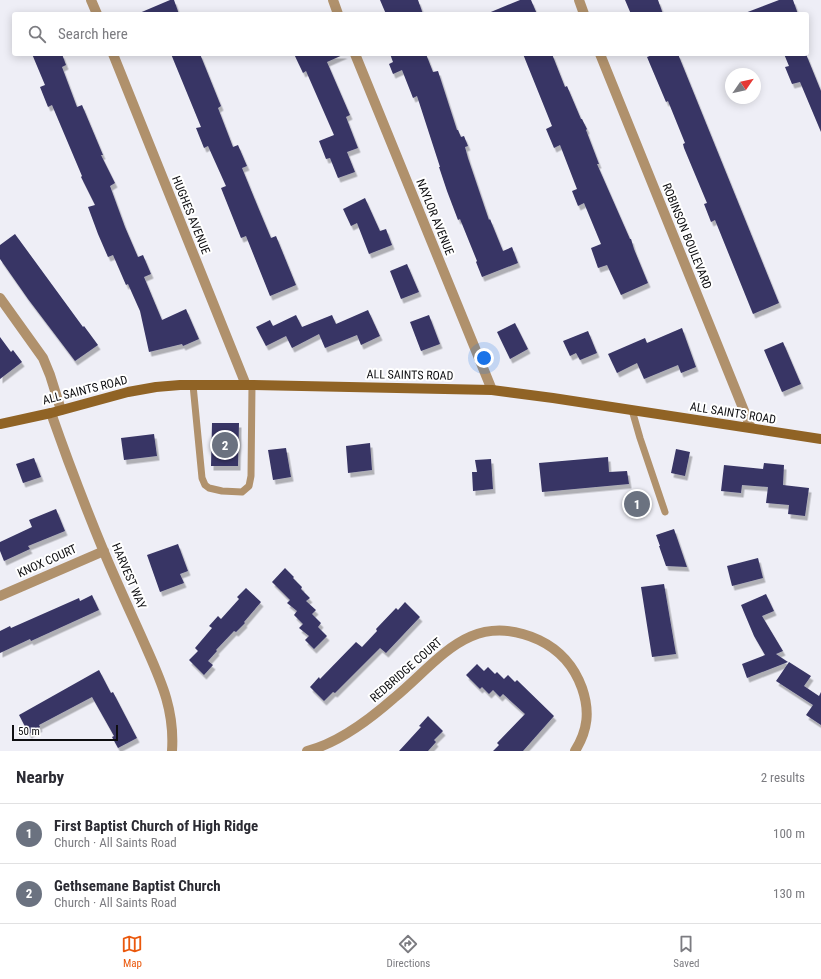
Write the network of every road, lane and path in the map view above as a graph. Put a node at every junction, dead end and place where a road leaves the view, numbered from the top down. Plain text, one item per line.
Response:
1 (91, 0) edge
2 (333, 0) edge
3 (579, 0) edge
4 (96, 12) edge
5 (337, 12) edge
6 (583, 12) edge
7 (114, 56) edge
8 (356, 56) edge
9 (601, 56) edge
10 (0, 298) edge
11 (193, 385) junction
12 (249, 385) junction
13 (492, 390) junction
14 (632, 410) junction
15 (56, 411) junction
16 (0, 424) edge
17 (750, 428) junction
18 (821, 439) edge
19 (665, 512) dead end
20 (104, 551) junction
21 (0, 596) edge
22 (172, 751) edge
23 (310, 751) edge
24 (575, 751) edge

1 - 4 street
2 - 5 street
3 - 6 street
7 - 12 street, HUGHES AVENUE
8 - 13 street, NAYLOR AVENUE
9 - 17 street, ROBINSON BOULEVARD
10 - 15 street, HARVEST WAY
11 - 12 street, ALL SAINTS ROAD
11 - 12 lane
11 - 15 street, ALL SAINTS ROAD
12 - 13 street, ALL SAINTS ROAD
13 - 14 street, ALL SAINTS ROAD
14 - 17 street, ALL SAINTS ROAD
14 - 19 lane
15 - 16 street, ALL SAINTS ROAD
15 - 20 street, HARVEST WAY
17 - 18 street, ALL SAINTS ROAD
20 - 21 street, KNOX COURT
20 - 22 street, HARVEST WAY
23 - 24 street, REDBRIDGE COURT

